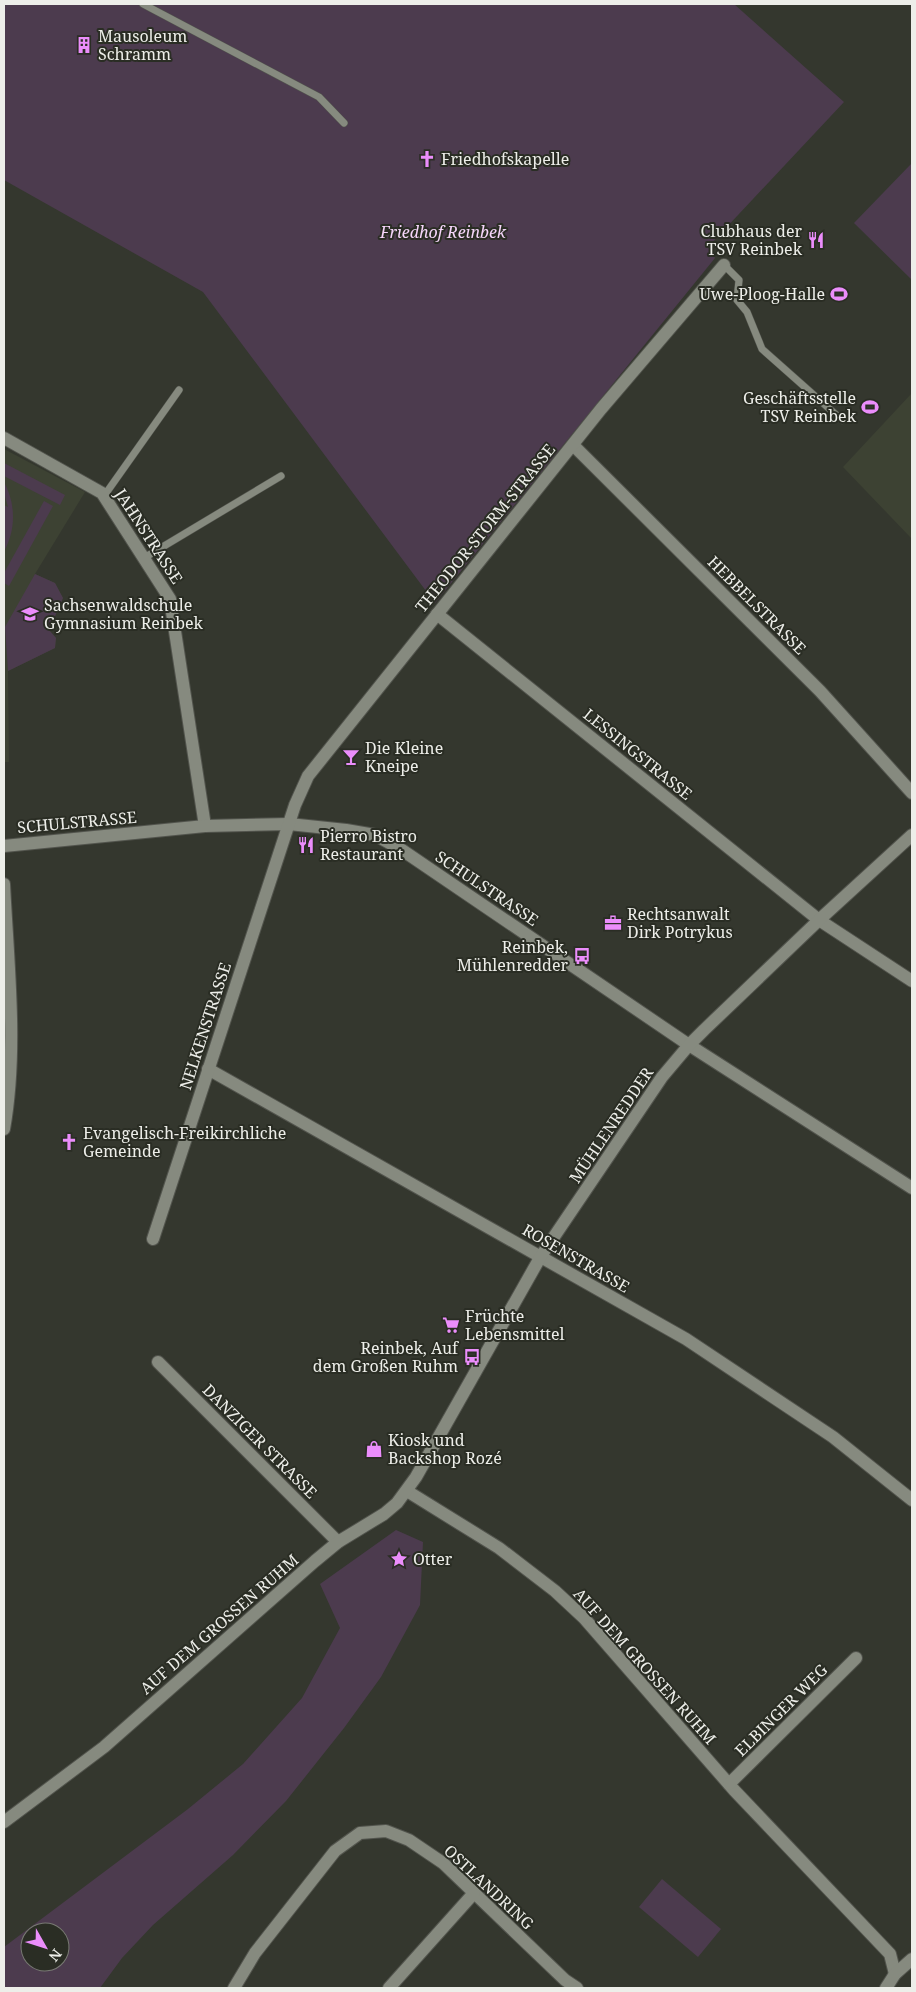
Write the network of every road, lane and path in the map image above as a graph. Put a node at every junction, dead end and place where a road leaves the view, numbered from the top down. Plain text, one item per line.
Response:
1 (143, 4) edge
2 (344, 123) dead end
3 (724, 265) joint
4 (179, 390) dead end
5 (842, 420) dead end
6 (4, 438) edge
7 (573, 445) junction
8 (281, 476) dead end
9 (104, 496) junction
10 (144, 558) junction
11 (437, 614) junction
12 (912, 793) edge
13 (289, 824) junction
14 (205, 826) junction
15 (912, 835) edge
16 (4, 846) edge
17 (4, 884) edge
18 (819, 920) junction
19 (912, 981) edge
20 (689, 1044) junction
21 (208, 1069) junction
22 (4, 1129) edge
23 (912, 1188) edge
24 (153, 1239) dead end
25 (541, 1256) junction
26 (158, 1362) dead end
27 (407, 1491) junction
28 (912, 1500) edge
29 (338, 1542) junction
30 (856, 1658) dead end
31 (730, 1784) junction
32 (4, 1822) edge
33 (474, 1893) junction
34 (912, 1959) edge
35 (895, 1974) junction
36 (234, 1988) edge
37 (389, 1988) edge
38 (577, 1988) edge
39 (886, 1988) edge

1 - 2 lane
3 - 5 lane
3 - 7 street, THEODOR-STORM-STRASSE
4 - 9 lane
6 - 9 street, JAHNSTRASSE
7 - 11 street, THEODOR-STORM-STRASSE
7 - 12 street, HEBBELSTRASSE
8 - 10 lane
9 - 10 street, JAHNSTRASSE
10 - 14 street, JAHNSTRASSE
11 - 13 street, THEODOR-STORM-STRASSE
11 - 18 street, LESSINGSTRASSE
13 - 14 street, SCHULSTRASSE
13 - 20 street, SCHULSTRASSE
13 - 21 street, NELKENSTRASSE
14 - 16 street, SCHULSTRASSE
15 - 18 street, MÜHLENREDDER
17 - 22 street
18 - 19 street, LESSINGSTRASSE
18 - 20 street, MÜHLENREDDER
20 - 23 street, SCHULSTRASSE
20 - 25 street, MÜHLENREDDER
21 - 24 street, NELKENSTRASSE
21 - 25 street, ROSENSTRASSE
25 - 27 street, MÜHLENREDDER
25 - 28 street, ROSENSTRASSE
26 - 29 street, DANZIGER STRASSE
27 - 29 street, AUF DEM GROSSEN RUHM
27 - 31 street, AUF DEM GROSSEN RUHM
29 - 32 street, AUF DEM GROSSEN RUHM
30 - 31 street, ELBINGER WEG
31 - 35 street, AUF DEM GROSSEN RUHM
33 - 36 street, OSTLANDRING
33 - 37 street
33 - 38 street, OSTLANDRING
34 - 35 street
35 - 39 street

